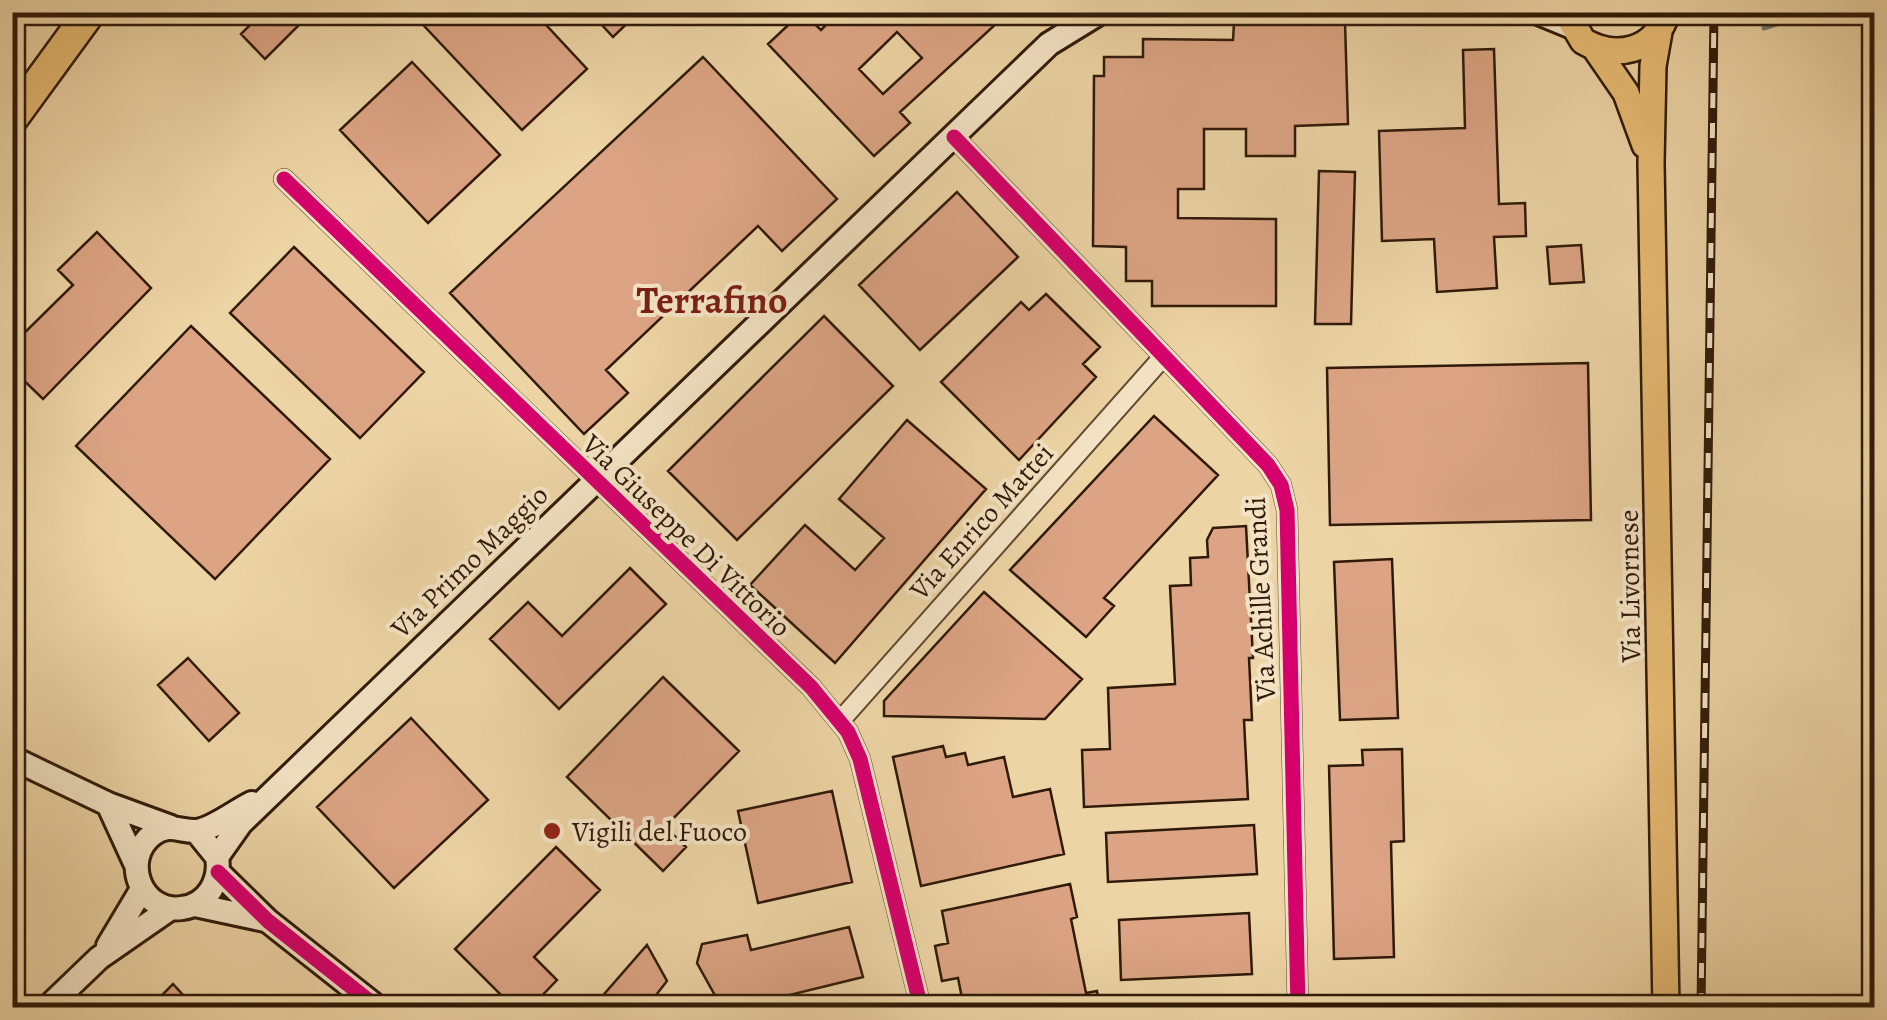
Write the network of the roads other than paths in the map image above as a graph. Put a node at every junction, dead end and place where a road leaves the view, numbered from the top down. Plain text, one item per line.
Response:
1 (65, 12) edge
2 (90, 12) edge
3 (1101, 12) edge
4 (1536, 12) edge
5 (1568, 19) edge
6 (1663, 22) edge
7 (1595, 48) junction
8 (12, 86) edge
9 (12, 119) edge
10 (954, 137) junction
11 (1650, 163) junction
12 (284, 179) dead end
13 (1163, 357) junction
14 (594, 482) junction
15 (840, 721) junction
16 (12, 758) edge
17 (276, 788) junction
18 (108, 804) junction
19 (171, 826) junction
20 (196, 831) junction
21 (136, 864) junction
22 (218, 865) junction
23 (142, 889) junction
24 (195, 904) junction
25 (171, 908) junction
26 (268, 921) junction
27 (100, 958) junction
28 (47, 1008) edge
29 (378, 1008) edge
30 (920, 1008) edge
31 (1298, 1008) edge
32 (1666, 1008) edge

1 - 8 highway
2 - 9 highway
3 - 10 main road, Via Primo Maggio
4 - 5 main road
5 - 7 main road, Via Livornese
6 - 7 main road, Via Livornese
6 - 11 main road, Via Livornese
7 - 11 main road, Via Livornese
10 - 13 street, Via Achille Grandi
10 - 14 main road, Via Primo Maggio
11 - 32 main road, Via Livornese
12 - 14 street, Via Giuseppe Di Vittorio
13 - 15 street, Via Enrico Mattei
13 - 31 street, Via Achille Grandi
14 - 15 street, Via Giuseppe Di Vittorio
14 - 17 main road, Via Primo Maggio
15 - 30 street, Via Giuseppe Di Vittorio
16 - 18 main road
17 - 20 main road, Via Primo Maggio
17 - 22 main road, Via Primo Maggio
18 - 19 main road
18 - 21 main road
19 - 20 main road
19 - 21 main road
20 - 22 main road
21 - 23 main road
22 - 24 main road, Via Primo Maggio
22 - 26 main road
23 - 25 main road
23 - 27 main road
24 - 25 main road
24 - 26 main road
25 - 27 main road
26 - 29 main road
27 - 28 main road

